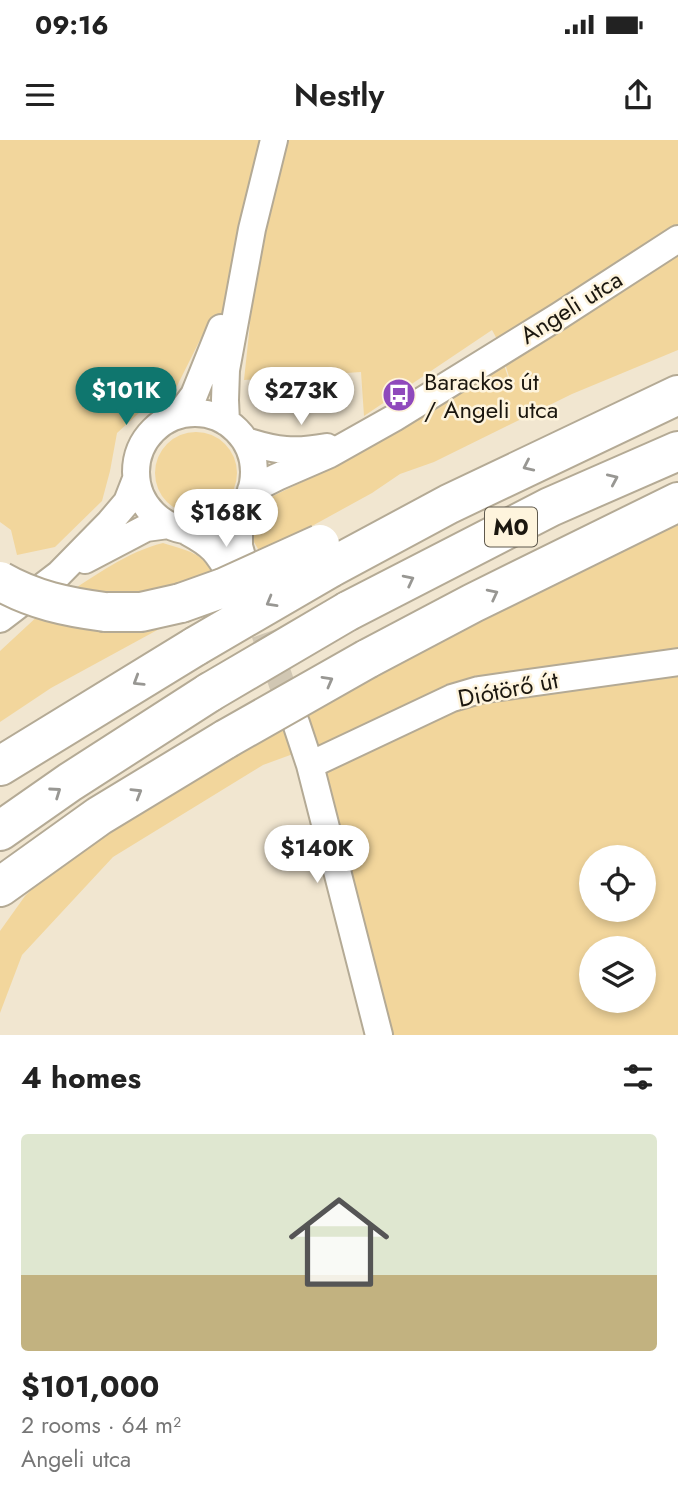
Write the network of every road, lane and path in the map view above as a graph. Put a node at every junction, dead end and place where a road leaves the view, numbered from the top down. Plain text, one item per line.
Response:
1 (274, 140) edge
2 (252, 229) junction
3 (678, 239) edge
4 (678, 395) edge
5 (179, 415) junction
6 (226, 422) junction
7 (356, 439) junction
8 (246, 441) junction
9 (678, 451) edge
10 (136, 480) junction
11 (245, 501) junction
12 (678, 502) edge
13 (178, 528) junction
14 (325, 556) junction
15 (59, 574) junction
16 (0, 581) edge
17 (0, 619) edge
18 (678, 662) edge
19 (296, 723) tunnel mouth
20 (310, 765) junction
21 (0, 766) edge
22 (99, 816) junction
23 (0, 831) edge
24 (0, 887) edge
25 (0, 917) edge
26 (379, 1035) edge

1 - 2 street
2 - 5 street
2 - 6 street
3 - 7 street, Angeli utca
4 -> 14 highway, M0
5 - 6 street
5 - 10 street
6 - 8 street
7 - 8 street, Angeli utca
7 - 11 street, Angeli utca
8 - 11 street
23 -> 9 highway, M0, bridge
10 - 13 street
10 - 15 street
11 - 13 street
11 - 13 street
22 -> 12 highway, bridge
13 - 15 street
14 - 16 highway, bridge
14 -> 21 highway, M0, bridge
15 - 17 street
18 - 20 street, Diótörő út
19 - 20 street
20 - 26 street
22 - 24 highway
22 - 25 highway

